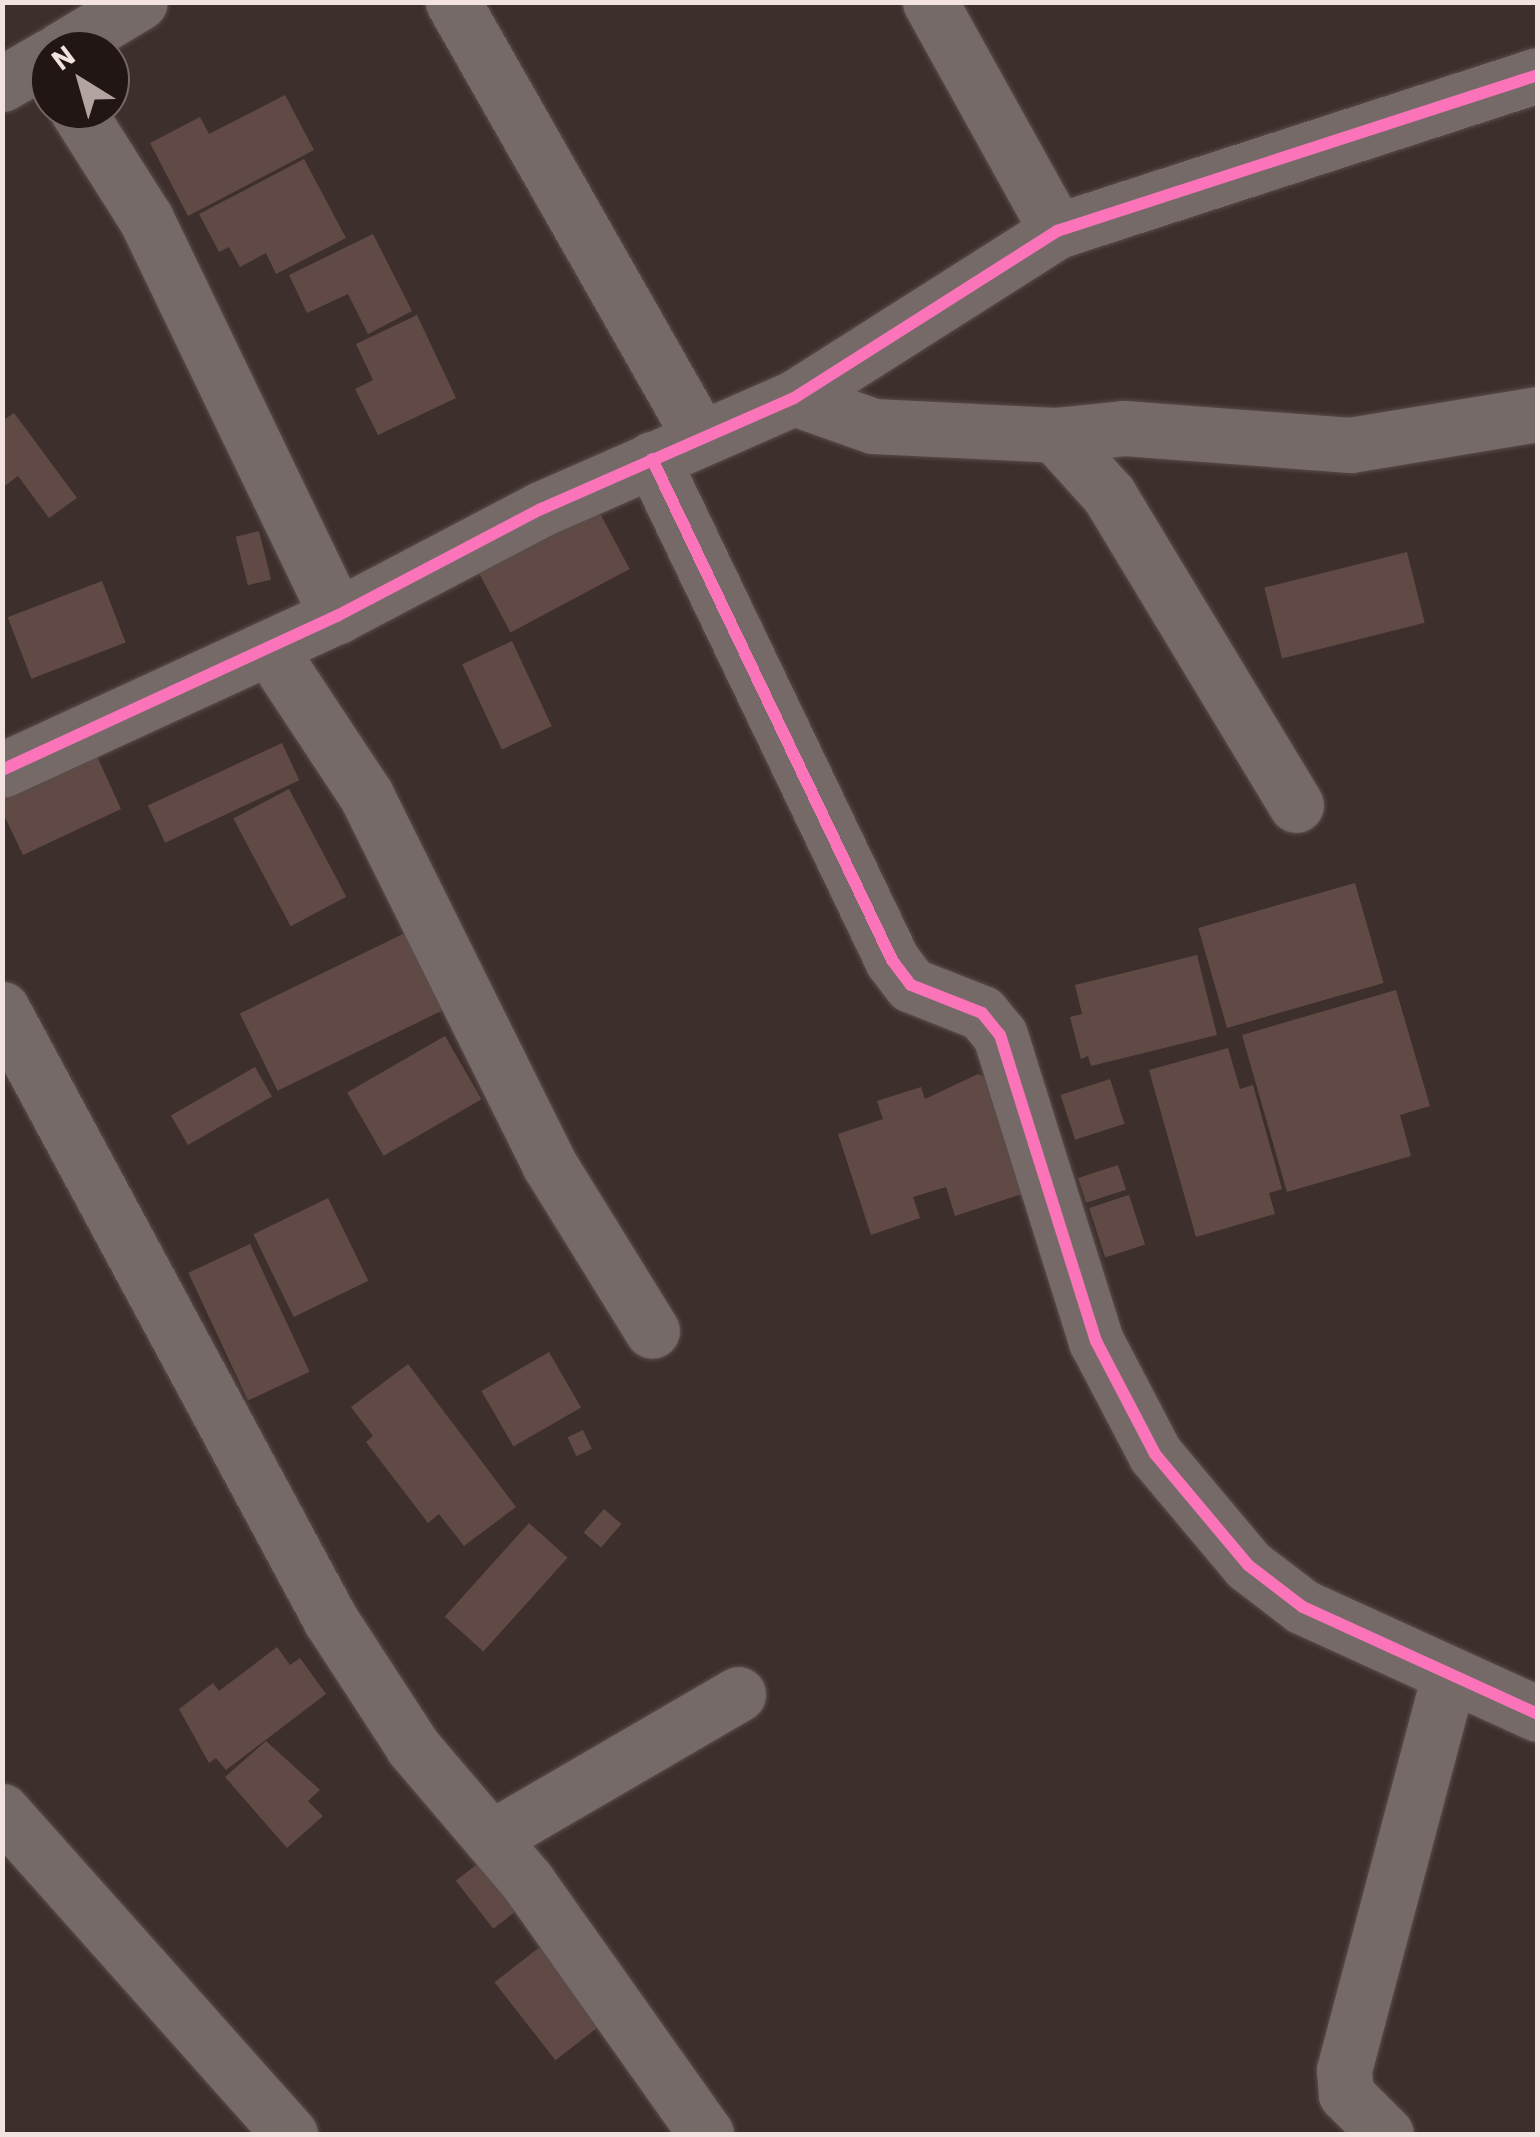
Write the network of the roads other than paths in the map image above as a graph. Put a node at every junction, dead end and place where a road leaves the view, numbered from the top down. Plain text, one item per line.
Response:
1 (140, 2) edge
2 (454, 2) edge
3 (930, 2) edge
4 (95, 30) edge
5 (1538, 75) edge
6 (90, 130) edge
7 (1057, 231) junction
8 (794, 398) junction
9 (1538, 414) edge
10 (1056, 435) junction
11 (676, 447) junction
12 (337, 616) junction
13 (269, 648) junction
14 (2, 770) edge
15 (1296, 805) dead end
16 (2, 1009) edge
17 (652, 1330) dead end
18 (1449, 1674) junction
19 (738, 1694) dead end
20 (1538, 1714) edge
21 (2, 1811) edge
22 (491, 1838) junction
23 (290, 2134) edge
24 (706, 2134) edge
25 (1386, 2134) edge

1 - 4 street
2 - 11 street
3 - 7 street
5 - 7 street
6 - 12 street
7 - 8 street
8 - 10 street
8 - 11 street
9 - 10 street
10 - 15 street
11 - 12 street
11 - 18 street
12 - 13 street
13 - 14 street
13 - 17 street
16 - 22 street
18 - 20 street
18 - 25 street
19 - 22 street
21 - 23 street
22 - 24 street

